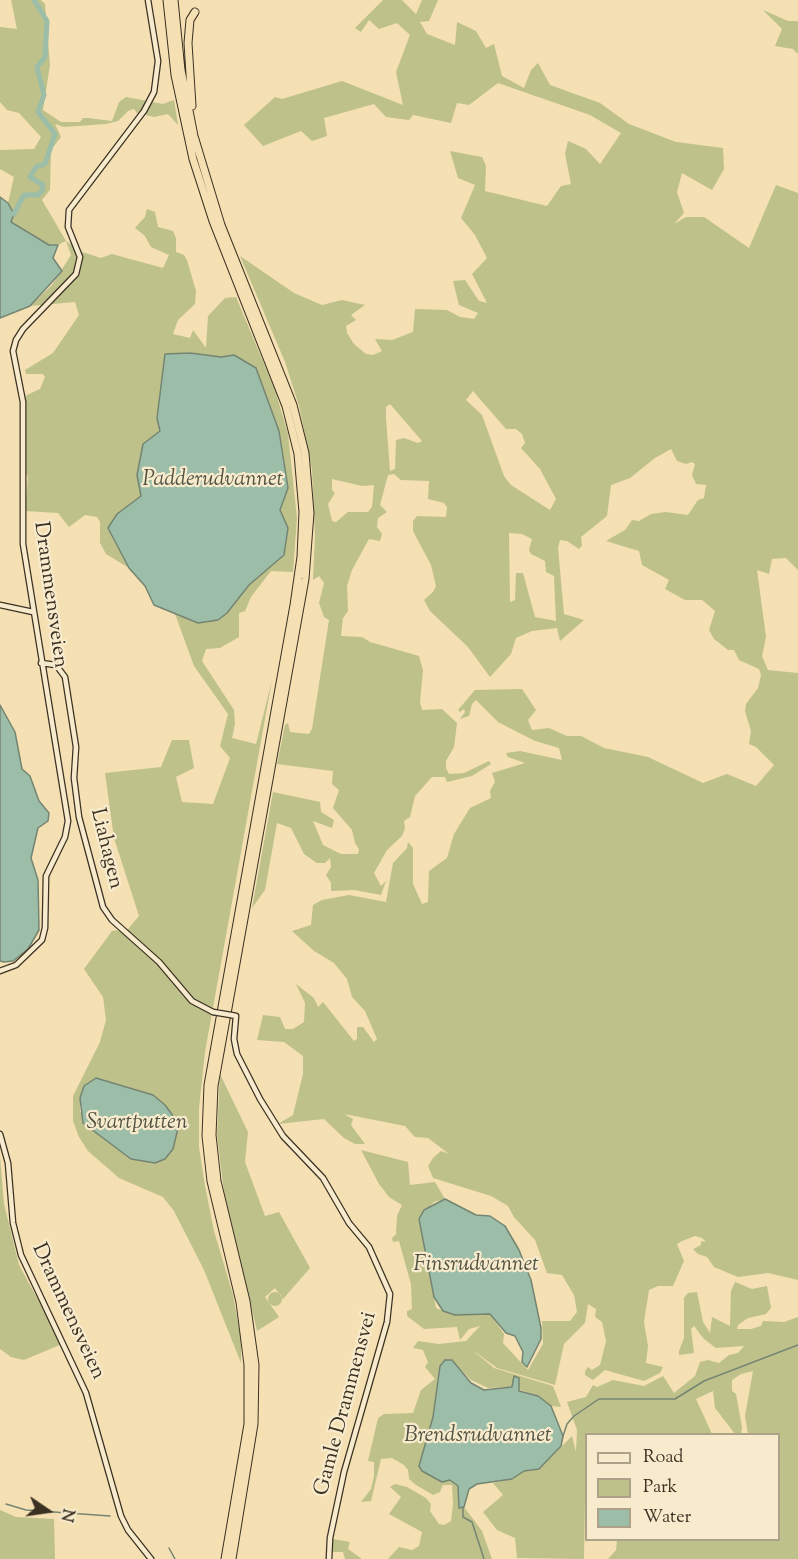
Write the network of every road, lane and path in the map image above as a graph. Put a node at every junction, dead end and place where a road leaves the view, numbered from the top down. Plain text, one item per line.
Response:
1 (148, 0) edge
2 (167, 0) edge
3 (174, 0) edge
4 (195, 12) dead end
5 (194, 136) junction
6 (0, 605) edge
7 (32, 609) junction
8 (41, 663) junction
9 (0, 971) edge
10 (233, 1016) joint
11 (0, 1134) edge
12 (151, 1559) edge
13 (225, 1559) edge
14 (232, 1559) edge
15 (329, 1559) edge

1 - 7 main road, Drammensveien
2 - 13 highway
3 - 5 highway
4 - 5 highway
5 - 14 highway
6 - 7 main road
7 - 8 main road, Drammensveien
8 - 9 main road, Drammensveien
8 - 10 main road, Liahagen, bridge
10 - 15 main road, Gamle Drammensvei
11 - 12 main road, Drammensveien

